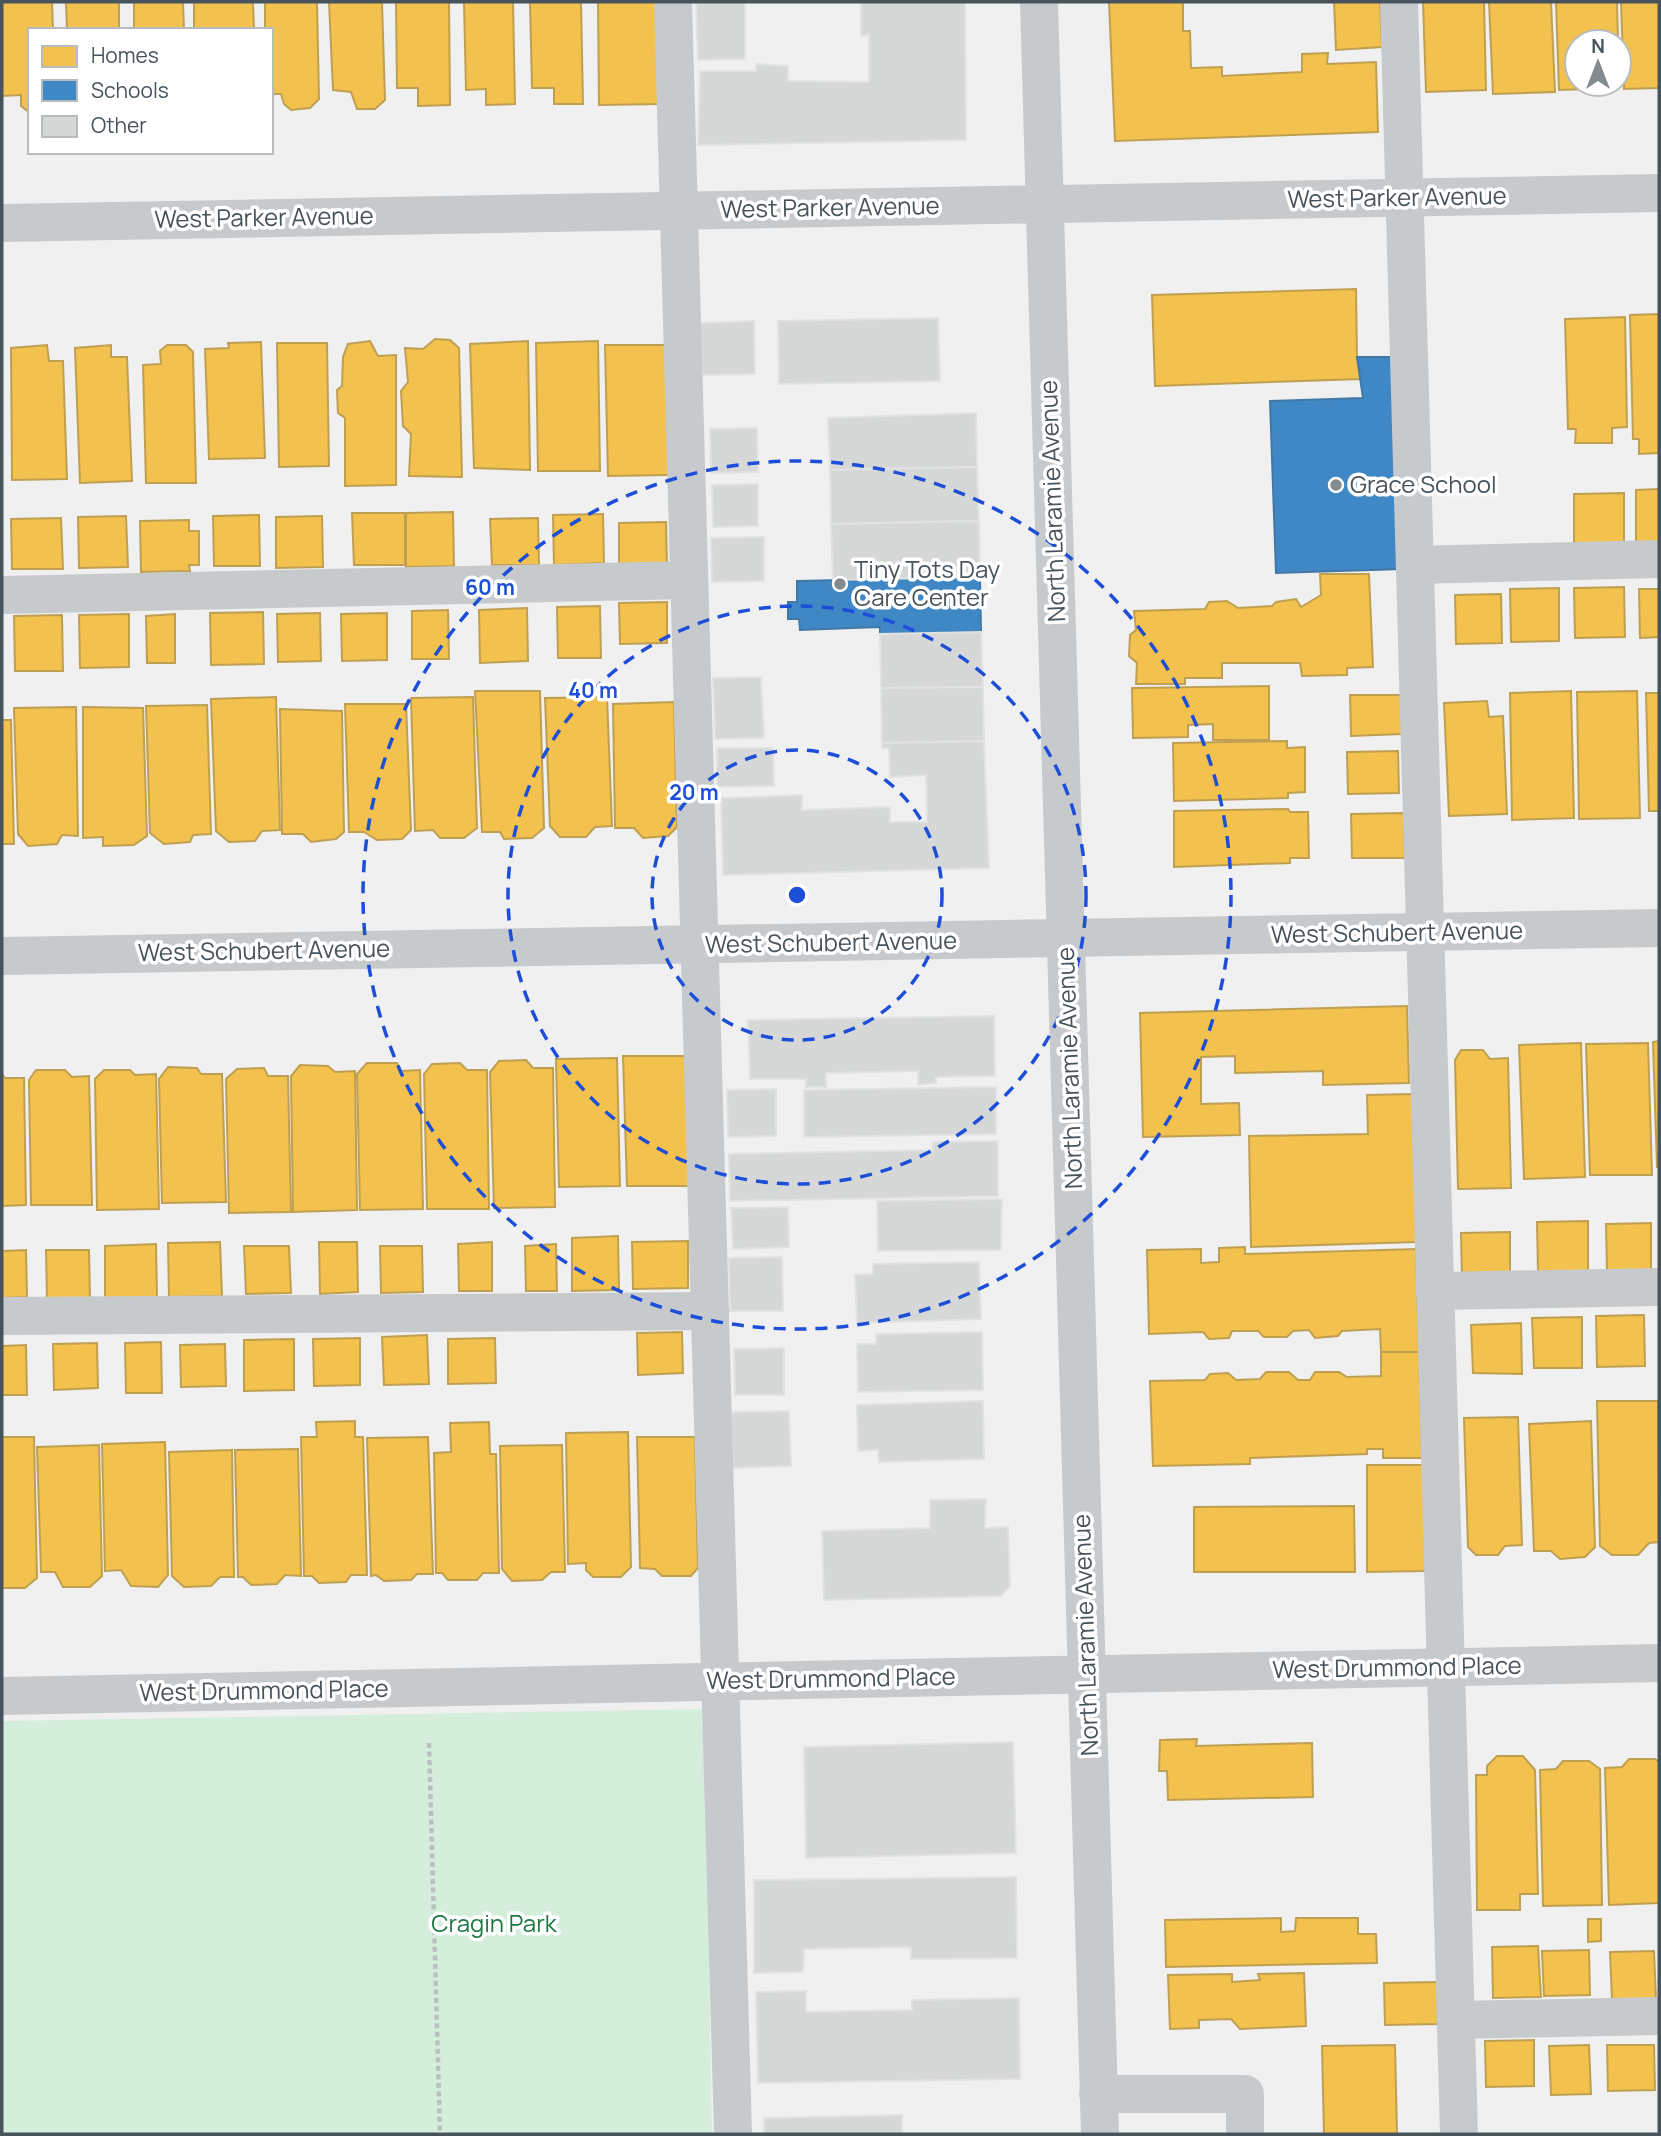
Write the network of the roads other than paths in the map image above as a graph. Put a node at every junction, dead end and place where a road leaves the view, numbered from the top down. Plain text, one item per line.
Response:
1 (673, 2) edge
2 (1039, 2) edge
3 (1399, 2) edge
4 (1659, 193) edge
5 (1404, 198) junction
6 (1045, 204) junction
7 (679, 211) junction
8 (2, 223) edge
9 (1659, 559) edge
10 (1415, 565) junction
11 (689, 580) junction
12 (2, 595) edge
13 (1659, 928) edge
14 (1425, 932) junction
15 (1066, 939) junction
16 (700, 944) junction
17 (2, 956) edge
18 (1659, 1287) edge
19 (1435, 1291) junction
20 (710, 1311) junction
21 (2, 1316) edge
22 (1659, 1663) edge
23 (1446, 1667) junction
24 (1087, 1674) junction
25 (720, 1682) junction
26 (2, 1696) edge
27 (1659, 2016) edge
28 (1456, 2020) junction
29 (1098, 2094) junction
30 (733, 2134) edge
31 (1100, 2134) edge
32 (1245, 2134) edge
33 (1459, 2134) edge

1 - 7 street
2 - 6 street, North Laramie Avenue
3 - 5 street
4 - 5 street, West Parker Avenue
5 - 6 street, West Parker Avenue
5 - 10 street
6 - 7 street, West Parker Avenue
6 - 15 street, North Laramie Avenue
7 - 8 street, West Parker Avenue
7 - 11 street
9 - 10 street
10 - 14 street
11 - 12 street
11 - 16 street
13 - 14 street, West Schubert Avenue
14 - 15 street, West Schubert Avenue
14 - 19 street
15 - 16 street, West Schubert Avenue
15 - 24 street, North Laramie Avenue
16 - 17 street, West Schubert Avenue
16 - 20 street
18 - 19 street
19 - 23 street
20 - 21 street
20 - 25 street
22 - 23 street, West Drummond Place
23 - 24 street, West Drummond Place
23 - 28 street
24 - 25 street, West Drummond Place
24 - 29 street, North Laramie Avenue
25 - 26 street, West Drummond Place
25 - 30 street
27 - 28 street
28 - 33 street
29 - 31 street, North Laramie Avenue
29 - 32 street

